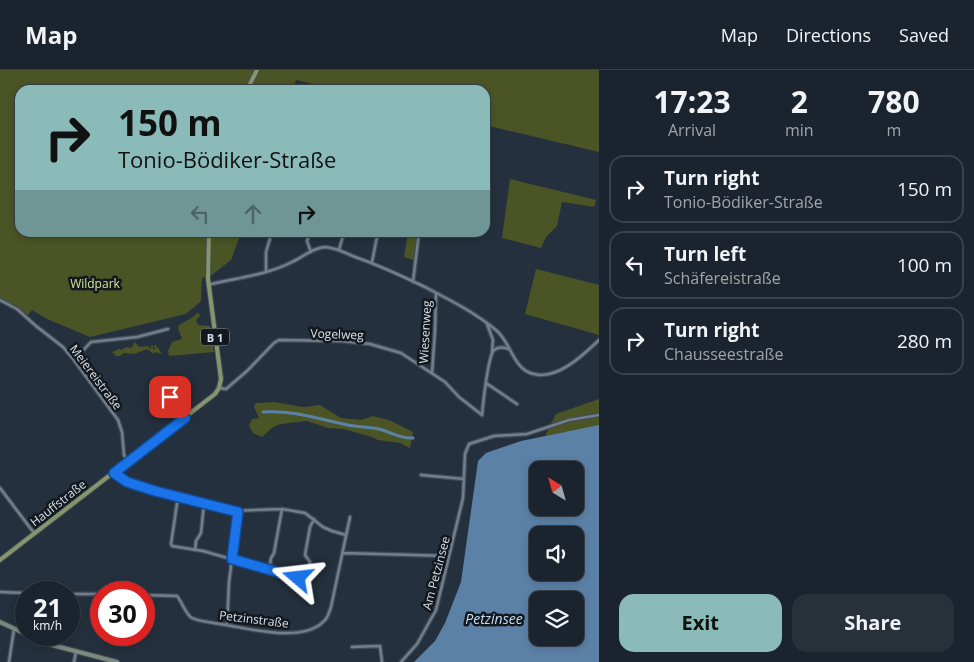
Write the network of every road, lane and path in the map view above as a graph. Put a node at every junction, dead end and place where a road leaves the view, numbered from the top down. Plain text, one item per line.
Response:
1 (257, 70) edge
2 (250, 85) edge
3 (209, 237) edge
4 (270, 237) edge
5 (308, 237) edge
6 (343, 237) edge
7 (377, 237) edge
8 (418, 237) edge
9 (339, 251) junction
10 (311, 252) junction
11 (372, 262) junction
12 (266, 271) junction
13 (413, 282) junction
14 (208, 285) junction
15 (436, 293) junction
16 (0, 300) edge
17 (487, 323) junction
18 (168, 329) dead end
19 (599, 340) edge
20 (509, 349) junction
21 (492, 354) junction
22 (74, 360) junction
23 (432, 373) junction
24 (159, 381) dead end
25 (486, 383) junction
26 (219, 388) junction
27 (517, 404) dead end
28 (599, 415) edge
29 (185, 418) junction
30 (128, 462) junction
31 (114, 473) junction
32 (421, 475) dead end
33 (464, 479) junction
34 (0, 488) edge
35 (178, 497) junction
36 (204, 504) junction
37 (282, 509) junction
38 (238, 512) junction
39 (350, 517) dead end
40 (314, 518) junction
41 (35, 534) junction
42 (346, 535) junction
43 (195, 550) junction
44 (342, 553) junction
45 (450, 556) junction
46 (232, 559) junction
47 (0, 560) edge
48 (269, 570) junction
49 (0, 592) edge
50 (15, 593) edge
51 (155, 595) edge
52 (0, 622) edge
53 (227, 625) junction
54 (14, 629) joint
55 (55, 646) edge
56 (352, 647) dead end
57 (76, 652) junction
58 (9, 662) edge
59 (74, 662) edge
60 (117, 662) edge
61 (382, 662) edge
62 (401, 662) edge

1 - 2 main road
3 - 14 main road, B 1
4 - 12 street
5 - 10 street
6 - 9 street
7 - 11 street
8 - 13 street
9 - 10 street
9 - 11 street
10 - 12 street
11 - 13 street
12 - 14 street
13 - 15 street
14 - 26 main road, B 1
15 - 17 street
15 - 23 street, Wiesenweg
16 - 22 street, Meiereistraße
17 - 20 street
17 - 21 street
18 - 22 street
19 - 20 street
20 - 21 street
21 - 25 street
22 - 30 street, Meiereistraße
23 - 25 street, Vogelweg
23 - 26 street, Vogelweg
24 - 29 street
25 - 27 street
26 - 29 main road, Hauffstraße
28 - 33 street, Am Petzinsee
29 - 30 main road, Hauffstraße
30 - 31 main road, Hauffstraße
31 - 35 street
31 - 41 main road, Hauffstraße
32 - 33 street
33 - 45 street, Am Petzinsee
34 - 41 street
35 - 36 street
35 - 43 street
36 - 38 street
36 - 43 street
37 - 38 street
37 - 40 street
37 - 48 street
38 - 46 street
39 - 42 street, Petzinstraße
40 - 42 street
40 - 48 street
41 - 47 main road, Hauffstraße
42 - 44 street, Petzinstraße
43 - 46 street
44 - 45 street
44 - 53 street, Petzinstraße
45 - 62 street, Am Petzinsee
46 - 48 street
46 - 53 street
49 - 50 street
51 - 53 street, Petzinstraße
52 - 54 street
54 - 58 street
55 - 57 street
56 - 61 street
57 - 59 street
57 - 60 street

